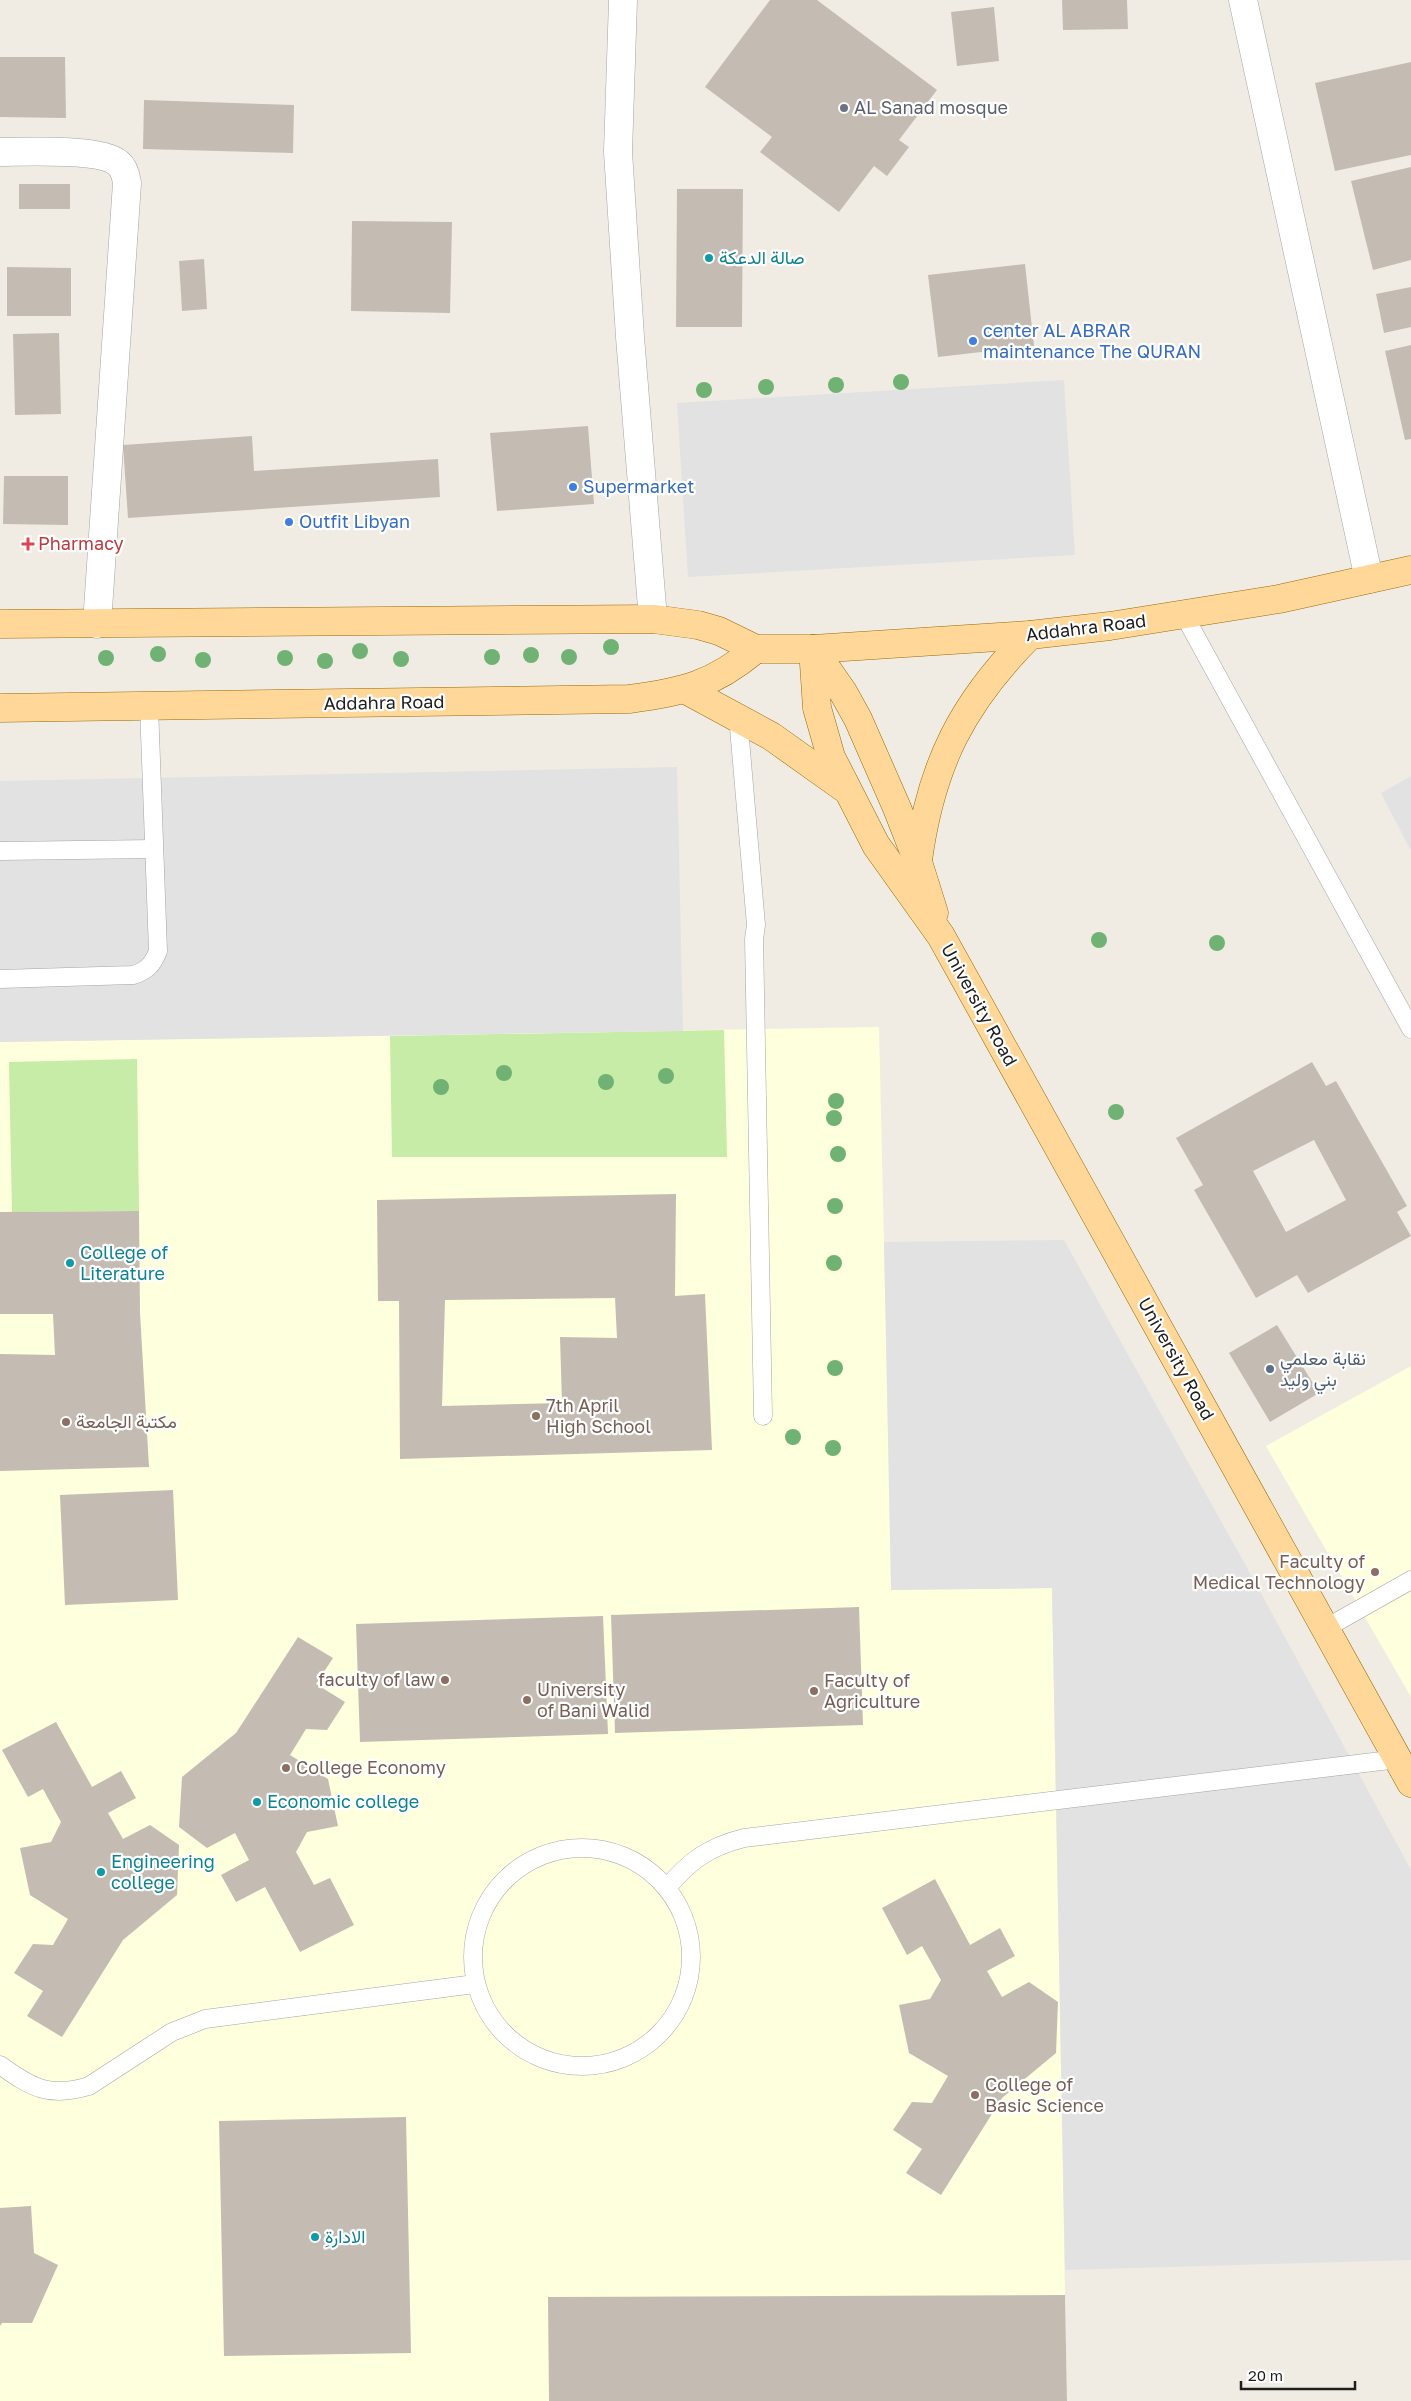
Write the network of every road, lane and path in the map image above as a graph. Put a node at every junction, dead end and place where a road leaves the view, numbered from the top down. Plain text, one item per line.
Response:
1 (623, 0) edge
2 (1243, 0) edge
3 (0, 152) edge
4 (1411, 570) edge
5 (1368, 579) junction
6 (1184, 615) junction
7 (653, 619) junction
8 (0, 624) edge
9 (97, 624) junction
10 (1030, 636) junction
11 (756, 649) junction
12 (813, 649) junction
13 (686, 690) junction
14 (149, 706) junction
15 (0, 708) edge
16 (738, 716) junction
17 (849, 792) junction
18 (154, 849) junction
19 (0, 851) edge
20 (918, 862) junction
21 (941, 936) junction
22 (0, 979) edge
23 (1411, 1029) edge
24 (763, 1416) dead end
25 (1411, 1580) edge
26 (1326, 1628) junction
27 (1398, 1759) junction
28 (1411, 1783) edge
29 (667, 1888) junction
30 (475, 1984) junction
31 (0, 2065) edge

1 - 7 street
2 - 5 street
3 - 9 street
4 - 5 main road, Addahra Road
5 - 6 main road, Addahra Road
6 - 10 main road, Addahra Road
6 - 23 lane
7 - 9 main road, Addahra Road
7 - 11 main road, Addahra Road
8 - 9 main road, Addahra Road
10 - 12 main road, Addahra Road
10 - 20 main road
11 - 12 main road, Addahra Road
11 - 13 main road, Addahra Road
12 - 17 main road, University Road
12 - 20 main road, University Road
13 - 14 main road, Addahra Road
13 - 16 main road
14 - 15 main road, Addahra Road
14 - 18 lane
16 - 17 main road
16 - 24 lane
17 - 21 main road, University Road
18 - 19 lane
18 - 22 lane
20 - 21 main road, University Road
21 - 26 main road, University Road
25 - 26 lane
26 - 27 main road, University Road
27 - 28 main road, University Road
27 - 29 lane
29 - 30 lane
29 - 30 lane
30 - 31 lane

